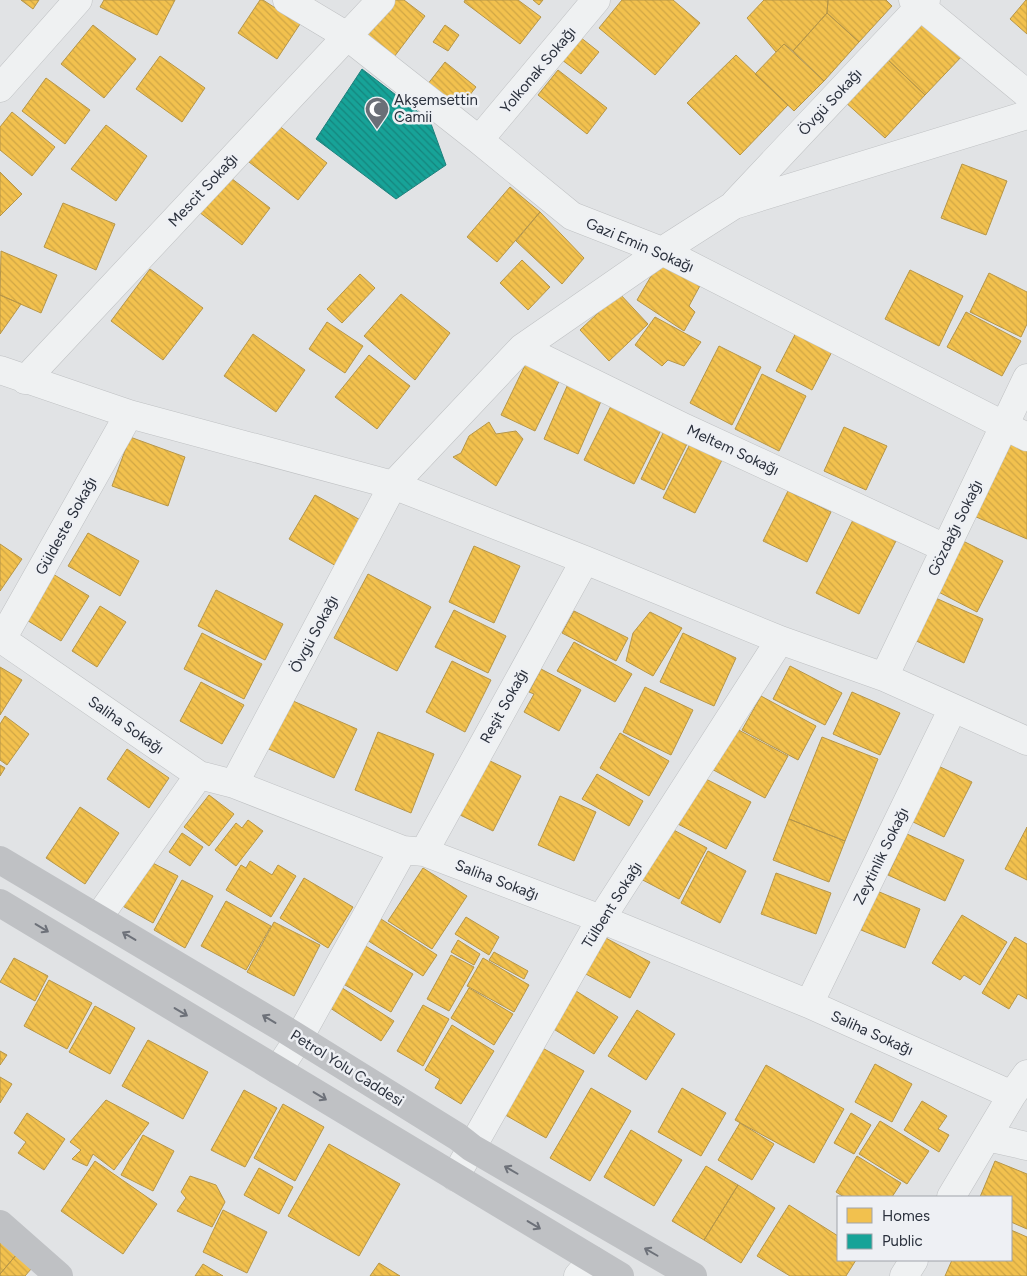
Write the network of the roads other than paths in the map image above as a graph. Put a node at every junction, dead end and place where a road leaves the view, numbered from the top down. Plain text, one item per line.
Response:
1 (78, 0) edge
2 (287, 0) edge
3 (381, 0) edge
4 (596, 0) edge
5 (920, 2) edge
6 (347, 36) junction
7 (0, 88) edge
8 (1027, 94) edge
9 (1027, 115) edge
10 (480, 140) junction
11 (734, 205) junction
12 (662, 251) junction
13 (522, 348) junction
14 (12, 375) edge
15 (1027, 378) edge
16 (129, 414) junction
17 (1016, 431) edge
18 (393, 485) junction
19 (945, 548) junction
20 (585, 560) junction
21 (1, 638) edge
22 (780, 640) junction
23 (884, 678) junction
24 (953, 708) junction
25 (1027, 740) edge
26 (199, 775) junction
27 (234, 784) junction
28 (413, 851) junction
29 (0, 860) edge
30 (0, 903) edge
31 (98, 918) junction
32 (601, 919) junction
33 (809, 1004) junction
34 (299, 1038) junction
35 (278, 1070) junction
36 (1020, 1085) edge
37 (987, 1137) junction
38 (1027, 1146) edge
39 (472, 1148) junction
40 (455, 1177) junction
41 (952, 1196) edge
42 (0, 1224) edge
43 (913, 1261) edge
44 (585, 1268) edge
45 (59, 1276) edge
46 (620, 1276) edge
47 (693, 1276) edge
48 (904, 1276) edge

1 - 7 street
2 - 6 street, Gazi Emin Sokağı
3 - 6 street, Mescit Sokağı
4 - 10 street, Yolkonak Sokağı
5 - 8 street
5 - 11 street, Övgü Sokağı
6 - 10 street, Gazi Emin Sokağı
6 - 14 street, Mescit Sokağı
9 - 11 street
10 - 12 street, Gazi Emin Sokağı
11 - 12 street, Övgü Sokağı
12 - 13 street, Övgü Sokağı
12 - 17 street, Gazi Emin Sokağı
13 - 18 street, Övgü Sokağı
13 - 19 street, Meltem Sokağı
14 - 16 street
15 - 17 street, Gözdağı Sokağı
16 - 18 street
16 - 21 street, Güldeste Sokağı
17 - 19 street, Gözdağı Sokağı
18 - 20 street
18 - 27 street, Övgü Sokağı
19 - 23 street, Gözdağı Sokağı
20 - 22 street
20 - 28 street, Reşit Sokağı
21 - 26 street, Saliha Sokağı
22 - 23 street
22 - 32 street, Tülbent Sokağı
23 - 24 street
24 - 25 street
24 - 33 street, Zeytinlik Sokağı
26 - 27 street, Saliha Sokağı
26 - 31 street
27 - 28 street, Saliha Sokağı
28 - 32 street, Saliha Sokağı
28 - 34 street, Reşit Sokağı
29 - 31 main road, Petrol Yolu Caddesi
30 -> 35 main road
34 -> 31 main road, Petrol Yolu Caddesi
32 - 33 street, Saliha Sokağı
32 - 39 street, Tülbent Sokağı
33 - 36 street, Saliha Sokağı
34 - 35 street, Reşit Sokağı
34 - 39 main road, Petrol Yolu Caddesi
35 -> 40 main road
36 - 37 street
37 - 38 street
37 - 41 street
39 - 40 street, Tülbent Sokağı
47 -> 39 main road, Petrol Yolu Caddesi
40 -> 44 main road
42 - 45 main road
43 - 48 street
44 - 46 main road

